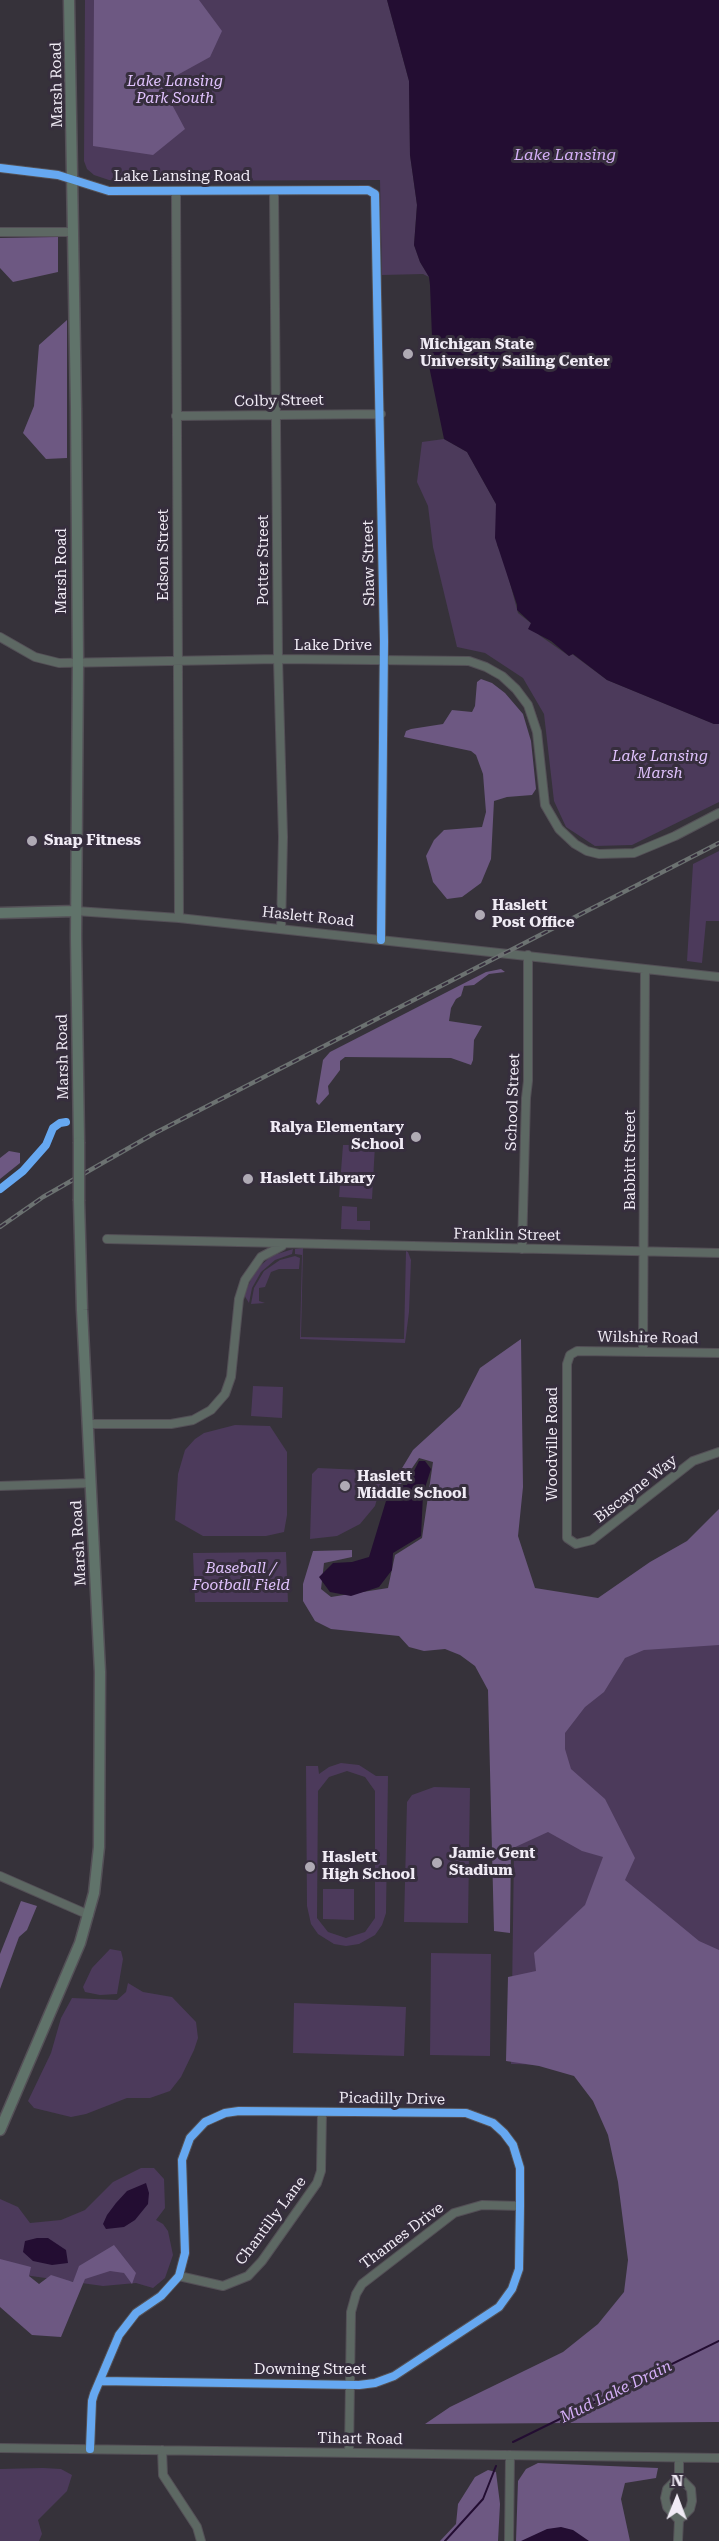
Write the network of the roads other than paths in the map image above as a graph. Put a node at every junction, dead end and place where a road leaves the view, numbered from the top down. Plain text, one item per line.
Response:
1 (69, 0) edge
2 (0, 168) edge
3 (74, 180) junction
4 (368, 190) joint
5 (274, 191) junction
6 (176, 192) junction
7 (0, 232) edge
8 (74, 232) junction
9 (381, 414) junction
10 (277, 415) junction
11 (176, 416) junction
12 (0, 637) edge
13 (278, 659) junction
14 (384, 660) junction
15 (178, 661) junction
16 (78, 663) junction
17 (719, 813) edge
18 (76, 911) junction
19 (0, 913) edge
20 (179, 918) junction
21 (281, 929) junction
22 (381, 940) junction
23 (528, 955) junction
24 (645, 969) junction
25 (719, 977) edge
26 (107, 1239) dead end
27 (256, 1243) junction
28 (294, 1244) junction
29 (522, 1249) junction
30 (644, 1251) junction
31 (719, 1253) edge
32 (255, 1263) junction
33 (577, 1351) joint
34 (643, 1351) junction
35 (719, 1353) edge
36 (88, 1424) junction
37 (719, 1452) edge
38 (91, 1482) junction
39 (0, 1486) edge
40 (571, 1541) joint
41 (0, 1876) edge
42 (89, 1915) junction
43 (322, 2112) junction
44 (0, 2130) edge
45 (520, 2206) junction
46 (179, 2276) junction
47 (100, 2381) junction
48 (350, 2385) junction
49 (0, 2448) edge
50 (90, 2449) junction
51 (162, 2450) junction
52 (349, 2452) junction
53 (510, 2455) junction
54 (680, 2458) junction
55 (719, 2458) edge
56 (679, 2477) junction
57 (679, 2520) junction
58 (201, 2541) edge
59 (508, 2541) edge
60 (678, 2541) edge

1 - 3 main road, Marsh Road
2 - 3 street, Lake Lansing Road
3 - 6 street, Lake Lansing Road
3 - 8 main road, Marsh Road
4 - 5 street, Lake Lansing Road
4 - 9 street, Shaw Street
5 - 6 street, Lake Lansing Road
5 - 10 street, Potter Street
6 - 11 street, Edson Street
7 - 8 street
8 - 16 main road, Marsh Road
9 - 10 street, Colby Street
9 - 14 street, Shaw Street
10 - 11 street, Colby Street
10 - 13 street, Potter Street
11 - 15 street, Edson Street
12 - 16 street, Lake Drive
13 - 14 street, Lake Drive
13 - 15 street, Lake Drive
13 - 21 street, Potter Street
14 - 17 street, Lake Drive
14 - 22 street, Shaw Street
15 - 16 street, Lake Drive
15 - 20 street, Edson Street
16 - 18 main road, Marsh Road
18 - 19 main road, Haslett Road
18 - 20 street, Haslett Road
18 - 36 main road, Marsh Road, bridge
20 - 21 street, Haslett Road
21 - 22 street, Haslett Road
22 - 23 street, Haslett Road
23 - 24 street, Haslett Road
23 - 29 street, School Street
24 - 25 street, Haslett Road
24 - 30 street, Babbitt Street
26 - 27 street, Franklin Street
27 - 28 street, Franklin Street
27 - 32 street
28 - 29 street, Franklin Street
28 - 32 street, Franklin Street
29 - 30 street, Franklin Street
30 - 31 street, Franklin Street
30 - 34 street, Babbitt Street
32 - 36 street
33 - 34 street, Wilshire Road
33 - 40 street, Woodville Road
34 - 35 street, Wilshire Road
36 - 38 main road, Marsh Road
37 - 40 street, Biscayne Way
38 - 39 street
38 - 42 main road, Marsh Road
41 - 42 street
42 - 44 main road, Marsh Road
43 - 45 street, Picadilly Drive
43 - 46 street, Chantilly Lane
43 - 46 street, Picadilly Drive
45 - 48 street, Downing Street
45 - 48 street, Thames Drive
46 - 47 street
47 - 48 street, Downing Street
47 - 50 street
48 - 52 street, Thames Drive
49 - 50 street, Tihart Road
50 - 51 street, Tihart Road
51 - 52 street, Tihart Road
51 - 58 street
52 - 53 street, Tihart Road
53 - 54 street, Tihart Road
53 - 59 street
54 - 55 street, Tihart Road
54 - 56 street
56 - 57 street
56 - 57 street
57 - 60 street

